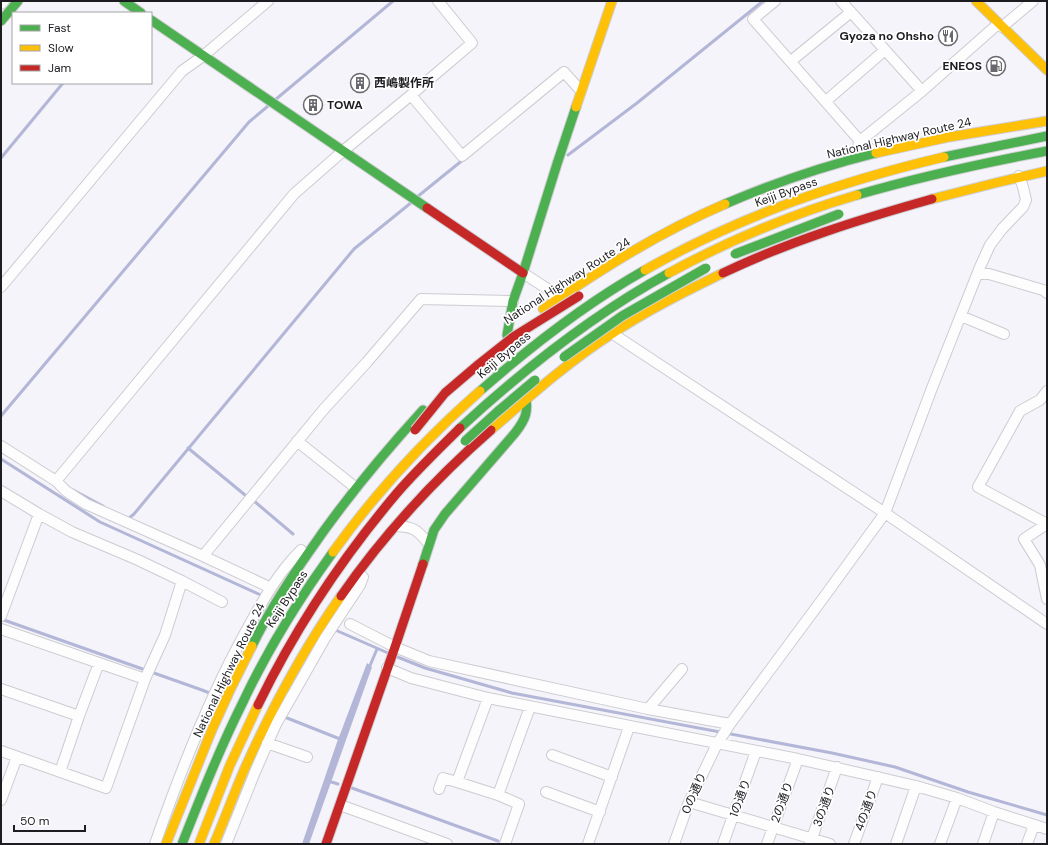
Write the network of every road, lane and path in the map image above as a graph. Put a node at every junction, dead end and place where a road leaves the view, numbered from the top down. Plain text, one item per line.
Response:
1 (4, 1) edge
2 (18, 1) edge
3 (268, 1) edge
4 (438, 1) edge
5 (612, 1) edge
6 (775, 1) edge
7 (841, 1) edge
8 (976, 1) edge
9 (1033, 1) edge
10 (1, 4) edge
11 (851, 12) junction
12 (1, 20) edge
13 (152, 21) edge
14 (1000, 26) junction
15 (885, 50) junction
16 (203, 56) junction
17 (791, 61) junction
18 (1047, 70) edge
19 (581, 91) junction
20 (922, 91) junction
21 (411, 95) junction
22 (826, 101) junction
23 (1047, 112) edge
24 (1047, 121) edge
25 (1030, 123) junction
26 (1047, 136) edge
27 (860, 141) junction
28 (343, 151) junction
29 (1047, 151) edge
30 (872, 154) junction
31 (852, 160) junction
32 (1047, 171) edge
33 (1019, 176) junction
34 (817, 179) dead end
35 (976, 187) junction
36 (928, 190) dead end
37 (848, 211) dead end
38 (729, 257) dead end
39 (716, 263) dead end
40 (523, 273) junction
41 (978, 274) junction
42 (1, 287) edge
43 (590, 289) dead end
44 (1047, 293) edge
45 (560, 297) junction
46 (513, 301) junction
47 (961, 316) junction
48 (613, 334) junction
49 (1004, 334) dead end
50 (507, 335) junction
51 (558, 361) dead end
52 (543, 373) dead end
53 (1047, 391) edge
54 (527, 399) junction
55 (297, 441) junction
56 (1, 446) edge
57 (56, 481) junction
58 (356, 488) junction
59 (1, 491) edge
60 (351, 510) dead end
61 (338, 511) junction
62 (885, 513) junction
63 (39, 514) junction
64 (1047, 524) edge
65 (396, 526) junction
66 (338, 531) dead end
67 (429, 544) junction
68 (375, 550) junction
69 (203, 556) junction
70 (182, 581) junction
71 (269, 589) junction
72 (1047, 599) edge
73 (222, 602) dead end
74 (297, 604) junction
75 (1, 615) edge
76 (350, 624) dead end
77 (1047, 624) edge
78 (1, 629) edge
79 (322, 635) junction
80 (395, 647) junction
81 (99, 663) junction
82 (388, 665) junction
83 (682, 669) dead end
84 (145, 679) junction
85 (1, 689) edge
86 (488, 698) junction
87 (530, 707) junction
88 (648, 709) junction
89 (255, 710) junction
90 (79, 716) junction
91 (630, 726) junction
92 (729, 726) junction
93 (719, 741) junction
94 (267, 743) junction
95 (1, 751) edge
96 (756, 751) junction
97 (552, 755) dead end
98 (307, 756) dead end
99 (17, 757) junction
100 (798, 759) junction
101 (837, 767) junction
102 (60, 772) junction
103 (612, 777) junction
104 (878, 777) junction
105 (457, 782) junction
106 (916, 786) junction
107 (439, 789) dead end
108 (546, 792) dead end
109 (498, 795) junction
110 (957, 798) junction
111 (1, 800) edge
112 (689, 802) junction
113 (340, 805) junction
114 (600, 812) junction
115 (994, 812) junction
116 (733, 815) junction
117 (1034, 825) junction
118 (773, 827) junction
119 (1047, 829) edge
120 (811, 841) edge
121 (155, 844) edge
122 (166, 844) edge
123 (182, 844) edge
124 (199, 844) edge
125 (214, 844) edge
126 (226, 844) edge
127 (326, 844) edge
128 (447, 844) edge
129 (506, 844) edge
130 (588, 844) edge
131 (674, 844) edge
132 (723, 844) edge
133 (767, 844) edge
134 (830, 844) edge
135 (854, 844) edge
136 (896, 844) edge
137 (940, 844) edge
138 (983, 844) edge
139 (1027, 844) edge

1 - 10 street
2 - 12 main road
3 - 16 street
4 - 21 street
5 - 19 main road
6 - 17 street
7 - 11 street
8 - 14 main road
9 - 14 street
11 - 15 street
11 - 17 street
13 - 16 main road
14 - 18 main road
14 - 20 street
15 - 20 street
15 - 22 street
16 - 28 main road
16 - 42 street
17 - 22 street
19 - 21 street
19 - 40 main road
20 - 27 street
21 - 28 street
22 - 27 street
23 - 25 main road
24 - 25 main road, National Highway Route 24
25 - 30 main road, National Highway Route 24
26 - 74 main road, Keiji Bypass, bridge
27 - 30 street
27 - 31 street
28 - 40 main road
28 - 57 street
29 - 89 main road, bridge
30 - 31 main road, National Highway Route 24
30 - 34 main road
31 - 45 main road, National Highway Route 24
32 - 33 main road
33 - 35 main road
33 - 41 street, 0の通り
35 - 36 main road
35 - 48 main road
37 - 38 main road, bridge
39 - 51 main road, bridge
40 - 45 street
40 - 46 main road
41 - 44 street
41 - 47 street, 0の通り
43 - 60 main road, bridge
45 - 50 main road, National Highway Route 24
46 - 50 main road
46 - 55 street
47 - 49 street
47 - 62 street, 0の通り
48 - 54 main road
48 - 62 street
50 - 54 main road
50 - 58 main road, National Highway Route 24
52 - 89 main road, bridge
53 - 64 street
54 - 65 main road
54 - 67 main road
55 - 58 street
55 - 69 street
56 - 57 street
57 - 69 street
58 - 61 main road, National Highway Route 24
59 - 63 street
61 - 71 street
61 - 122 main road, National Highway Route 24
62 - 77 street
62 - 92 street, 0の通り
63 - 70 street
63 - 75 street
64 - 72 street
65 - 67 street
65 - 68 main road
66 - 74 main road, bridge
67 - 80 main road
68 - 79 main road
68 - 79 street
69 - 71 street
70 - 73 street
70 - 84 street
71 - 121 street
74 - 123 main road, Keiji Bypass, bridge
76 - 80 street
78 - 81 street
79 - 94 street
79 - 125 main road
80 - 82 main road
80 - 88 street
81 - 84 street
81 - 90 street
82 - 86 street
82 - 113 main road
83 - 88 street
84 - 102 street
85 - 90 street
86 - 87 street
86 - 105 street
87 - 91 street
87 - 109 street
88 - 92 street
89 - 124 main road, bridge
90 - 102 street
91 - 93 street
91 - 103 street
92 - 93 street, 0の通り
93 - 96 street
93 - 112 street, 0の通り
94 - 98 street
94 - 126 street
95 - 99 street
96 - 100 street
96 - 116 street, 1の通り
97 - 103 street
99 - 102 street
99 - 111 street
100 - 101 street
100 - 118 street, 2の通り
101 - 104 street
101 - 120 street, 3の通り
103 - 114 street
104 - 106 street
104 - 135 street, 4の通り
105 - 107 street
105 - 109 street
106 - 110 street
106 - 136 street
108 - 114 street
109 - 129 street
110 - 115 street
110 - 137 street
112 - 116 street
112 - 131 street, 0の通り
113 - 127 main road
113 - 128 street
114 - 130 street
115 - 117 street
115 - 138 street
116 - 118 street
116 - 132 street, 1の通り
117 - 119 street
117 - 139 street
118 - 120 street
118 - 133 street, 2の通り
120 - 134 street

